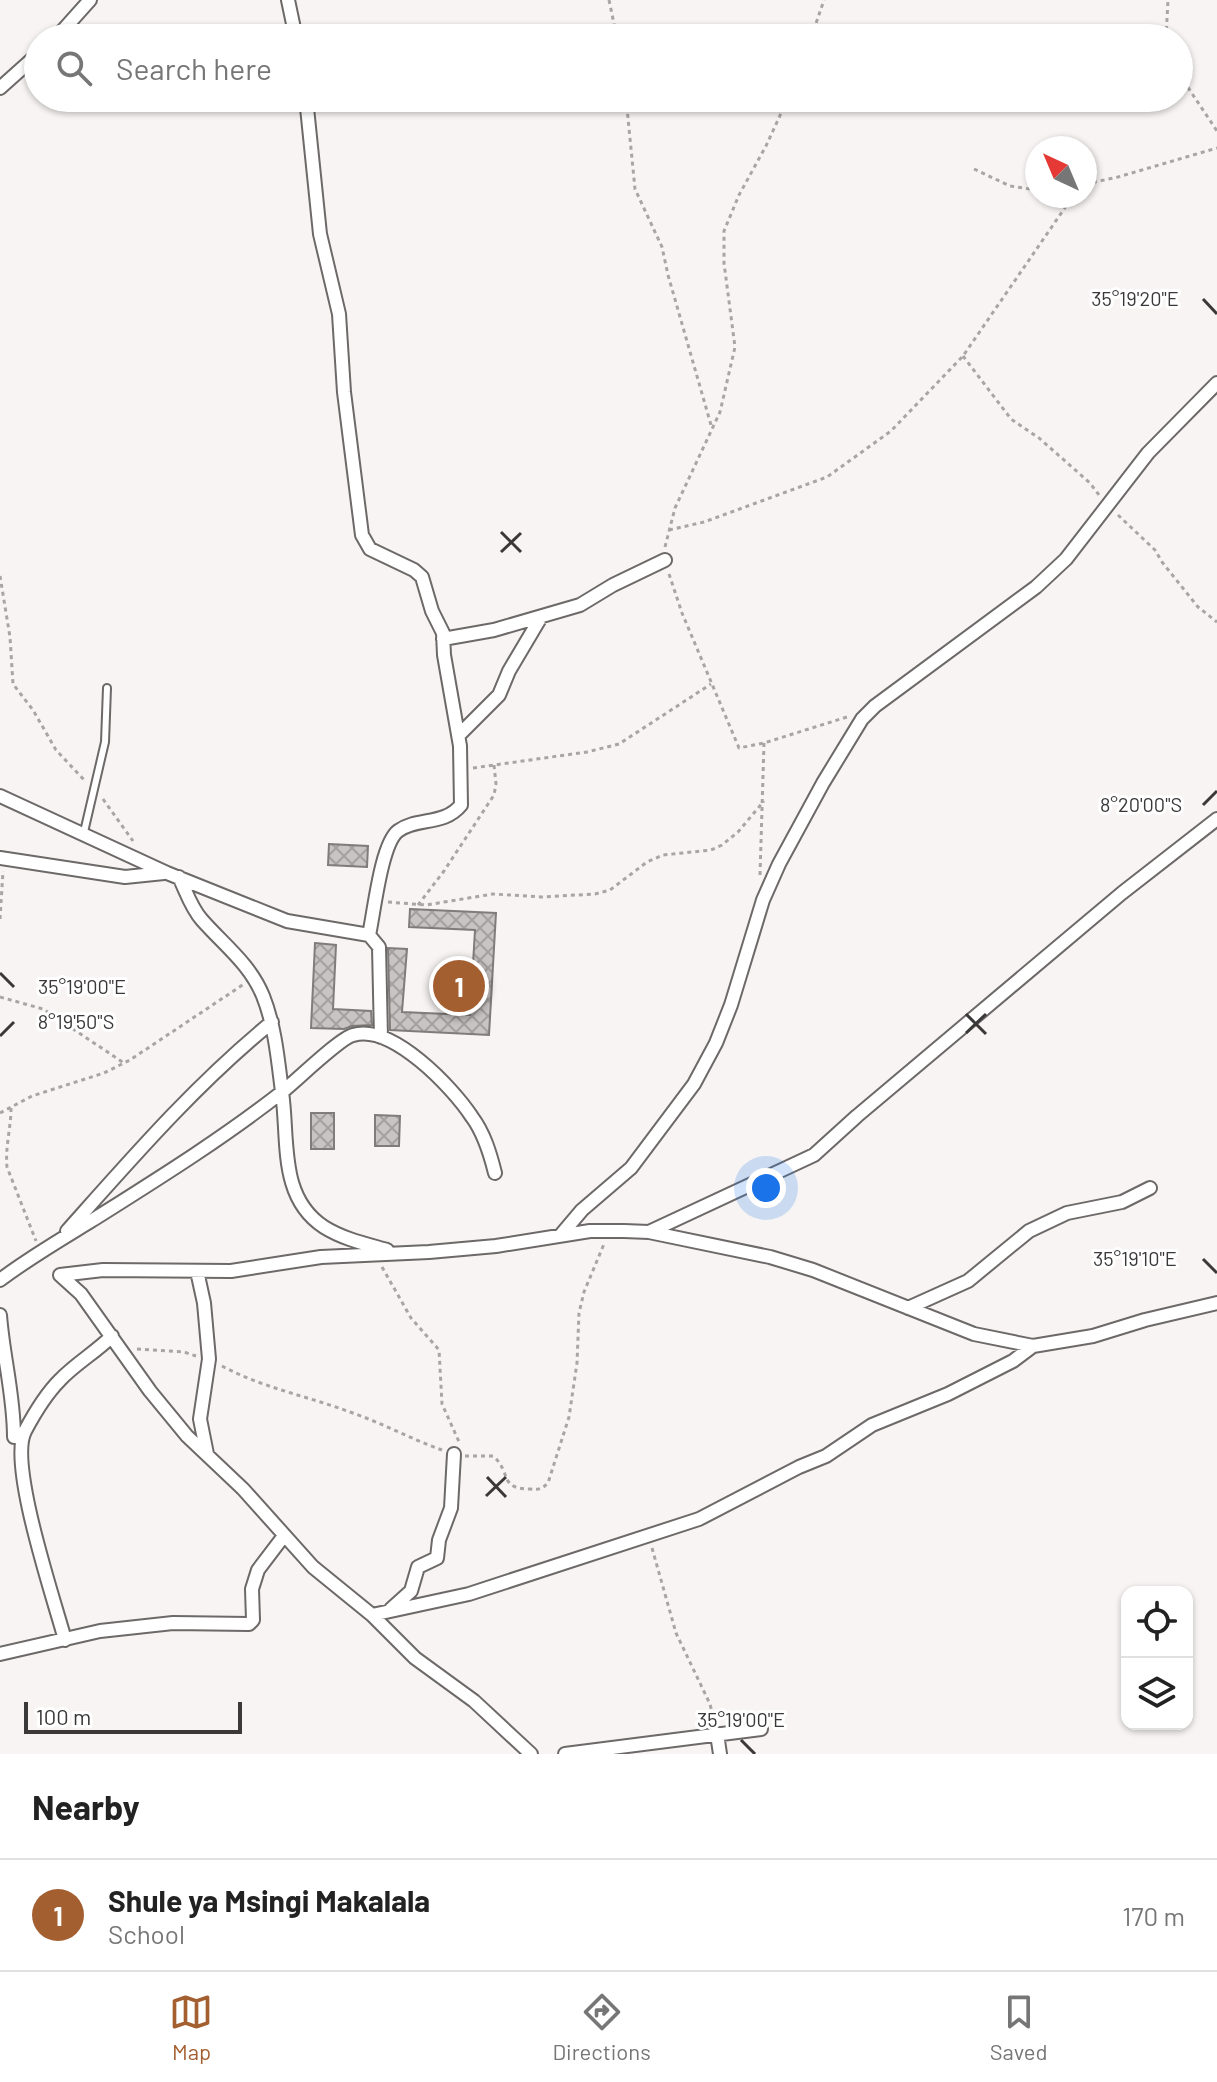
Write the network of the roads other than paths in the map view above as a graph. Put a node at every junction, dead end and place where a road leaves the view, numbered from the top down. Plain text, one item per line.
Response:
1 (90, 0) edge
2 (288, 0) edge
3 (69, 24) edge
4 (293, 24) edge
5 (24, 67) edge
6 (0, 88) edge
7 (307, 112) edge
8 (1217, 383) edge
9 (665, 560) road end
10 (541, 617) junction
11 (443, 639) junction
12 (107, 688) dead end
13 (459, 735) junction
14 (0, 796) edge
15 (1217, 819) edge
16 (84, 832) junction
17 (2, 859) edge
18 (173, 875) junction
19 (369, 935) junction
20 (272, 1022) junction
21 (381, 1037) junction
22 (282, 1092) junction
23 (495, 1173) dead end
24 (1150, 1188) dead end
25 (649, 1232) junction
26 (560, 1236) junction
27 (57, 1242) junction
28 (396, 1253) junction
29 (197, 1271) junction
30 (0, 1280) edge
31 (1217, 1303) edge
32 (908, 1308) junction
33 (0, 1315) edge
34 (112, 1336) junction
35 (1033, 1346) junction
36 (0, 1436) edge
37 (18, 1437) junction
38 (459, 1455) road end
39 (208, 1457) junction
40 (283, 1537) junction
41 (388, 1611) junction
42 (372, 1615) junction
43 (65, 1640) junction
44 (0, 1654) edge
45 (761, 1729) dead end
46 (717, 1734) junction
47 (531, 1754) edge
48 (565, 1754) edge
49 (720, 1754) edge

1 - 3 street
2 - 4 street
5 - 6 street
7 - 11 street
8 - 26 street
9 - 10 street
10 - 11 street
10 - 13 street
11 - 13 street
12 - 16 lane
13 - 19 street
14 - 16 street
15 - 25 street
16 - 18 street
17 - 18 street
18 - 19 street
18 - 20 street
19 - 21 street
20 - 22 street
20 - 27 street
21 - 22 street
21 - 23 street
22 - 27 street
22 - 28 street
24 - 32 street
25 - 26 street
25 - 32 street
26 - 28 street
27 - 30 street
28 - 29 street
29 - 34 street
29 - 39 street
31 - 35 street
32 - 35 street
33 - 37 street
34 - 37 street
34 - 39 street
35 - 41 street
36 - 37 street
37 - 43 street
38 - 41 street
39 - 40 street
40 - 42 street
40 - 43 street
41 - 42 street
42 - 47 street
43 - 44 street
45 - 46 street
46 - 48 street
46 - 49 street

